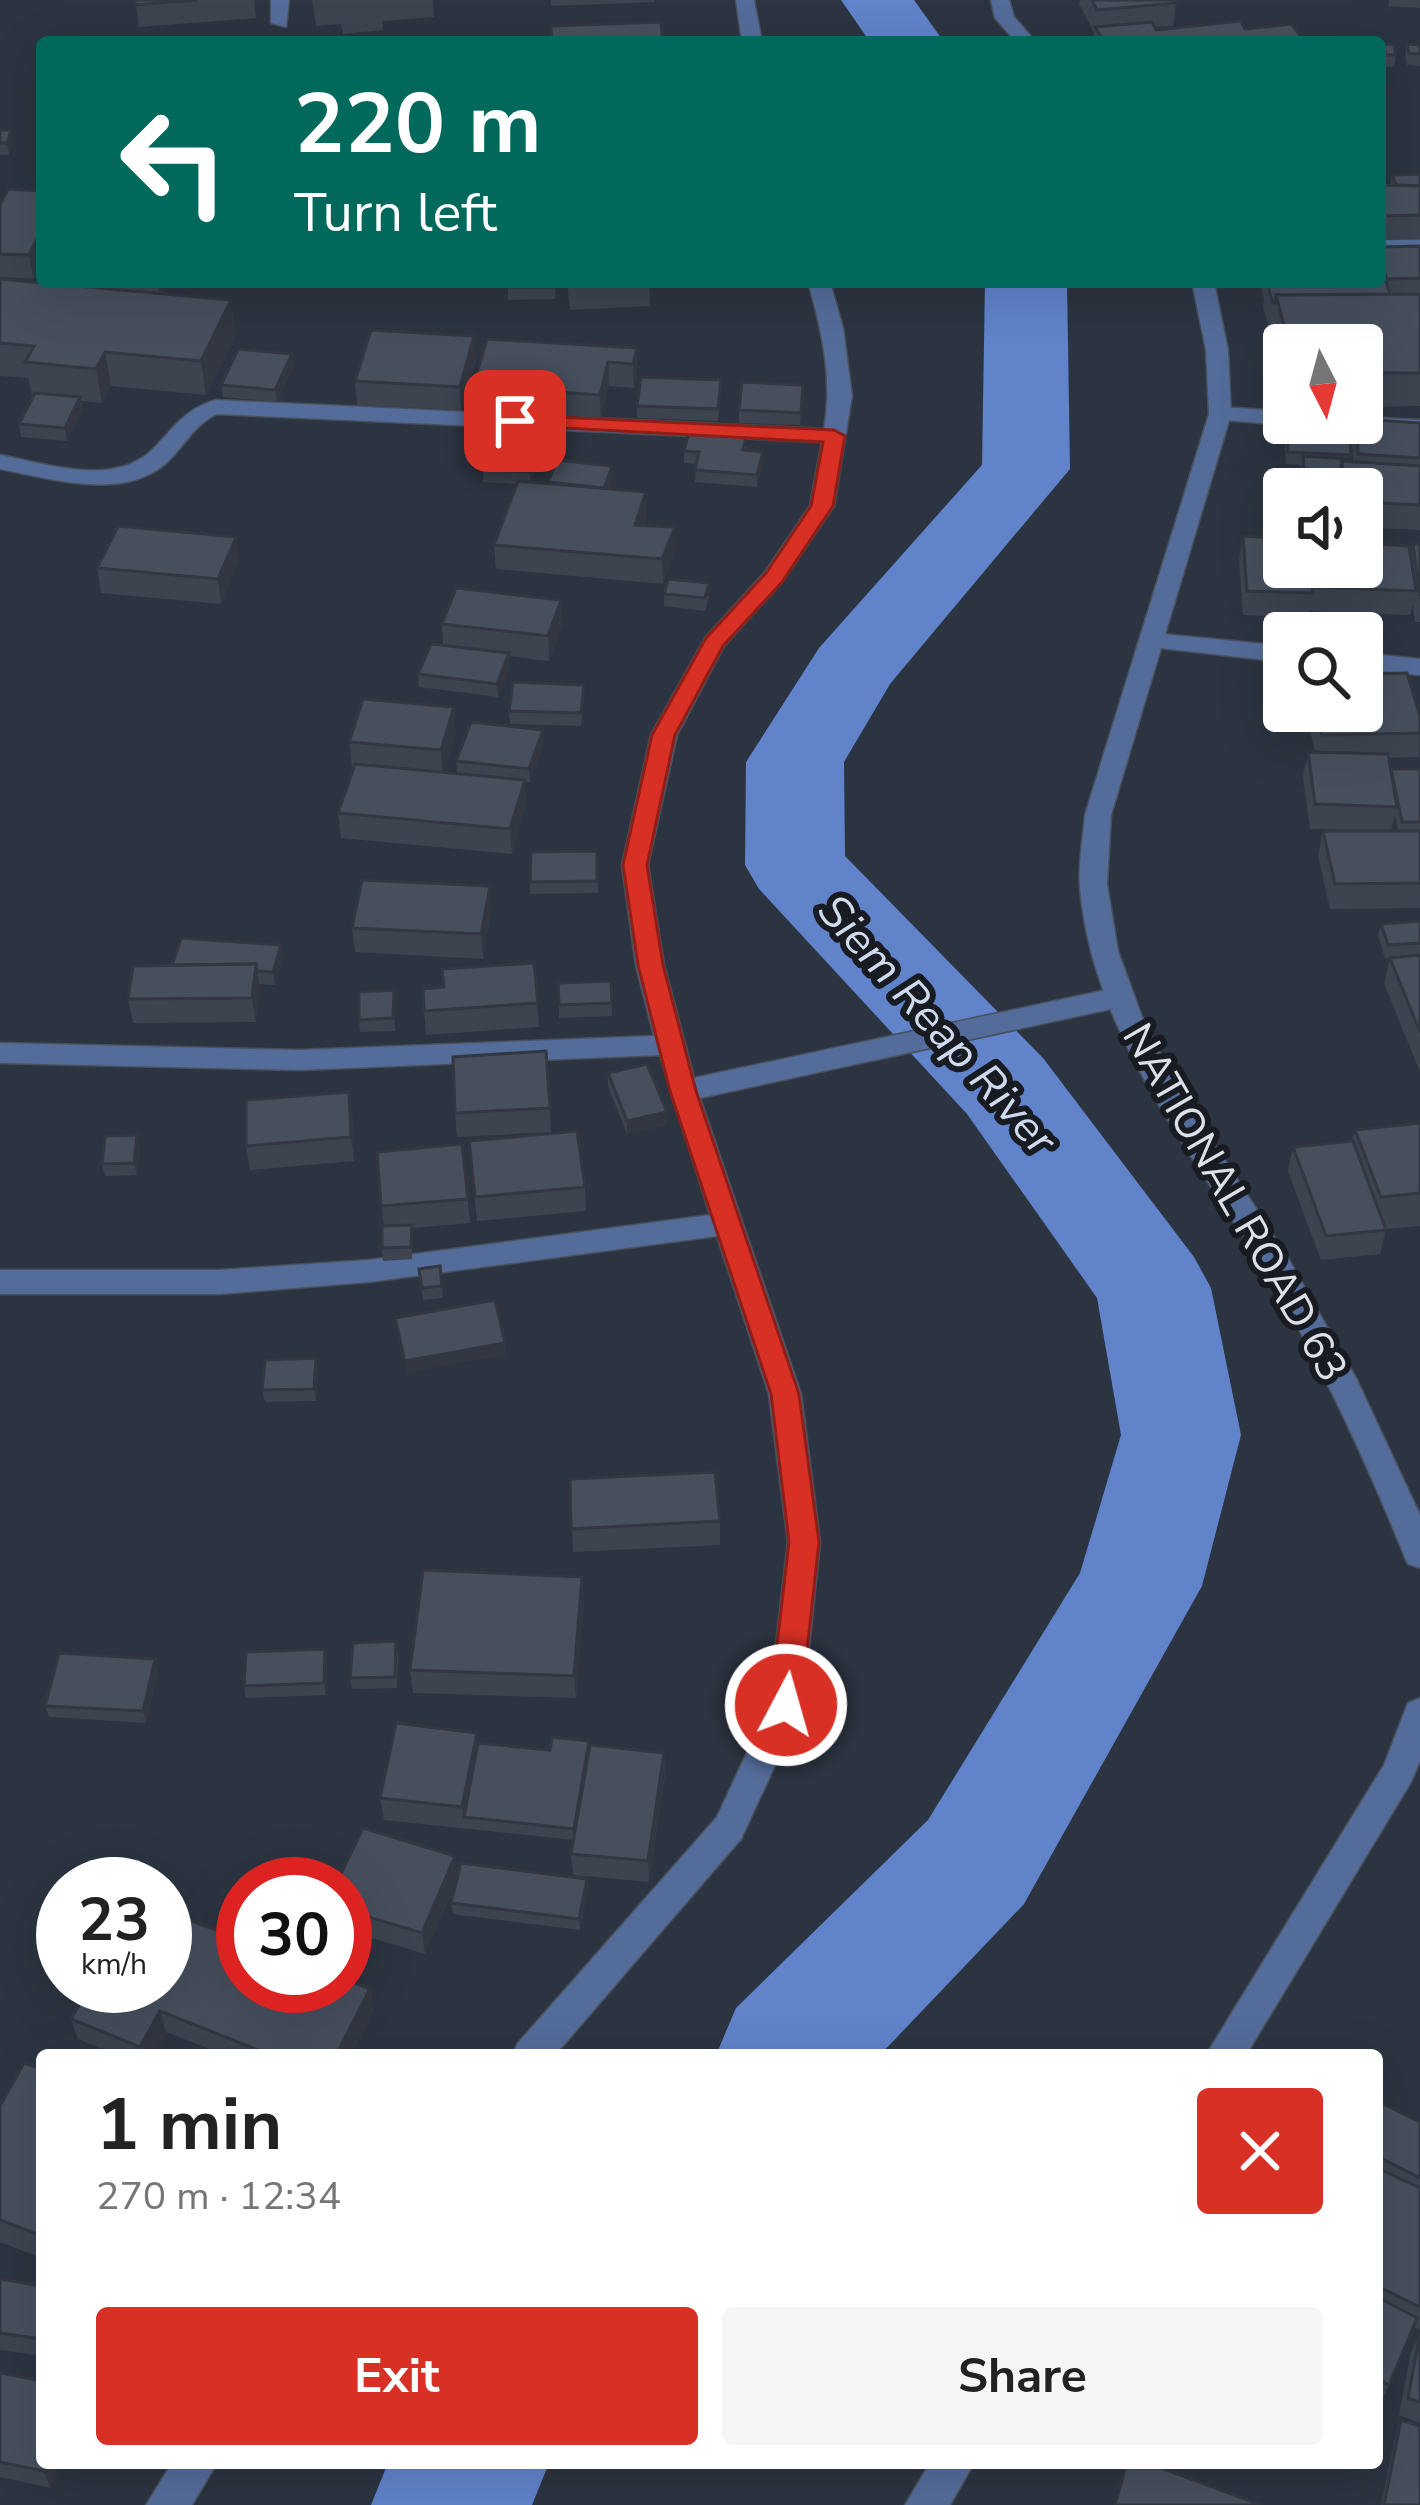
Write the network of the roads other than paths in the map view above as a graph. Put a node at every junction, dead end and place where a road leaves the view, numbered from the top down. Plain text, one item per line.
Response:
1 (280, 0) edge
2 (746, 0) edge
3 (1000, 0) edge
4 (280, 23) dead end
5 (751, 36) edge
6 (1021, 36) edge
7 (1386, 246) edge
8 (1420, 246) edge
9 (821, 288) edge
10 (1204, 288) edge
11 (1220, 414) junction
12 (1263, 417) edge
13 (1383, 426) edge
14 (1420, 428) edge
15 (834, 436) junction
16 (0, 462) edge
17 (1152, 641) junction
18 (1263, 652) edge
19 (1383, 663) edge
20 (1420, 667) edge
21 (1120, 998) junction
22 (670, 1045) junction
23 (0, 1053) edge
24 (683, 1091) junction
25 (727, 1224) junction
26 (0, 1282) edge
27 (1420, 1555) edge
28 (1420, 1713) edge
29 (536, 2049) edge
30 (1230, 2049) edge
31 (193, 2469) edge
32 (950, 2469) edge
33 (167, 2505) edge
34 (926, 2505) edge

1 - 4 lane
2 - 5 street
3 - 6 street
7 - 8 street
9 - 15 street
10 - 11 street, NATIONAL ROAD 63
11 - 12 street
11 - 17 street, NATIONAL ROAD 63
13 - 14 street
15 - 16 street
15 - 22 street
17 - 18 street
17 - 21 street, NATIONAL ROAD 63
19 - 20 street
21 - 24 street
21 - 27 street, NATIONAL ROAD 63
22 - 23 street
22 - 24 street
24 - 25 street
25 - 26 street
25 - 29 street
28 - 30 street
31 - 33 street
32 - 34 street

